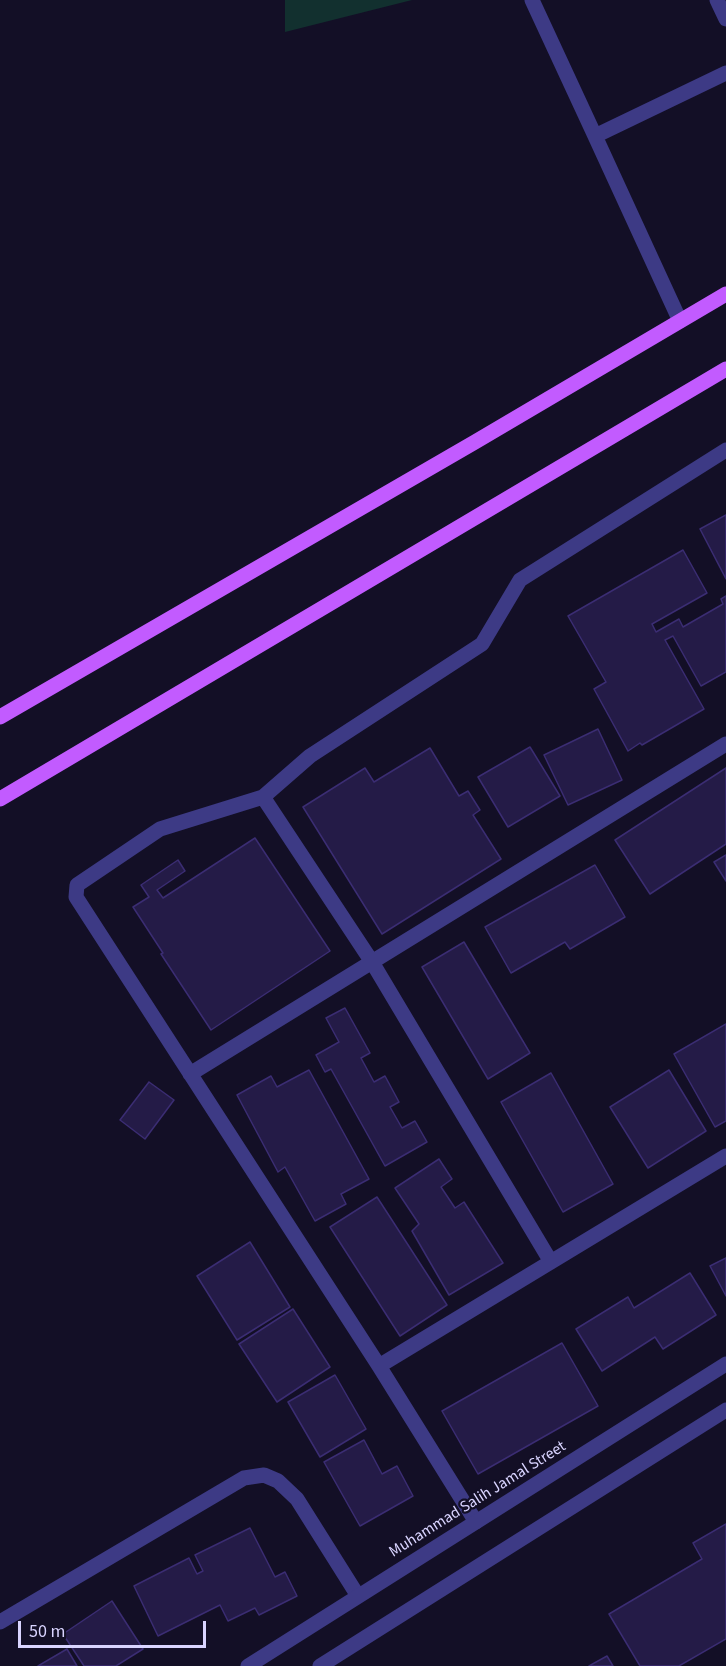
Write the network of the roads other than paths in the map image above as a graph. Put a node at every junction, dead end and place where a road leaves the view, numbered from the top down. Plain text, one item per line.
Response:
1 (532, 0) edge
2 (717, 0) edge
3 (726, 19) edge
4 (726, 73) edge
5 (595, 136) junction
6 (726, 294) edge
7 (680, 321) junction
8 (726, 369) edge
9 (726, 450) edge
10 (0, 717) edge
11 (726, 744) edge
12 (263, 797) junction
13 (0, 799) edge
14 (372, 962) junction
15 (190, 1074) junction
16 (726, 1156) edge
17 (551, 1262) junction
18 (726, 1365) edge
19 (379, 1366) junction
20 (726, 1410) edge
21 (476, 1522) junction
22 (358, 1596) junction
23 (0, 1622) edge
24 (248, 1666) edge
25 (320, 1666) edge

1 - 5 street
2 - 3 street
4 - 5 street
5 - 7 street
6 - 7 main road
7 - 10 main road
8 - 13 main road
9 - 12 street
11 - 14 street
12 - 14 street
12 - 15 street
14 - 15 street
14 - 17 street
15 - 19 street
16 - 17 street
17 - 19 street
18 - 21 street, Muhammad Salih Jamal Street
19 - 21 street
20 - 25 street
21 - 22 street, Muhammad Salih Jamal Street
22 - 23 street
22 - 24 street, Muhammad Salih Jamal Street

